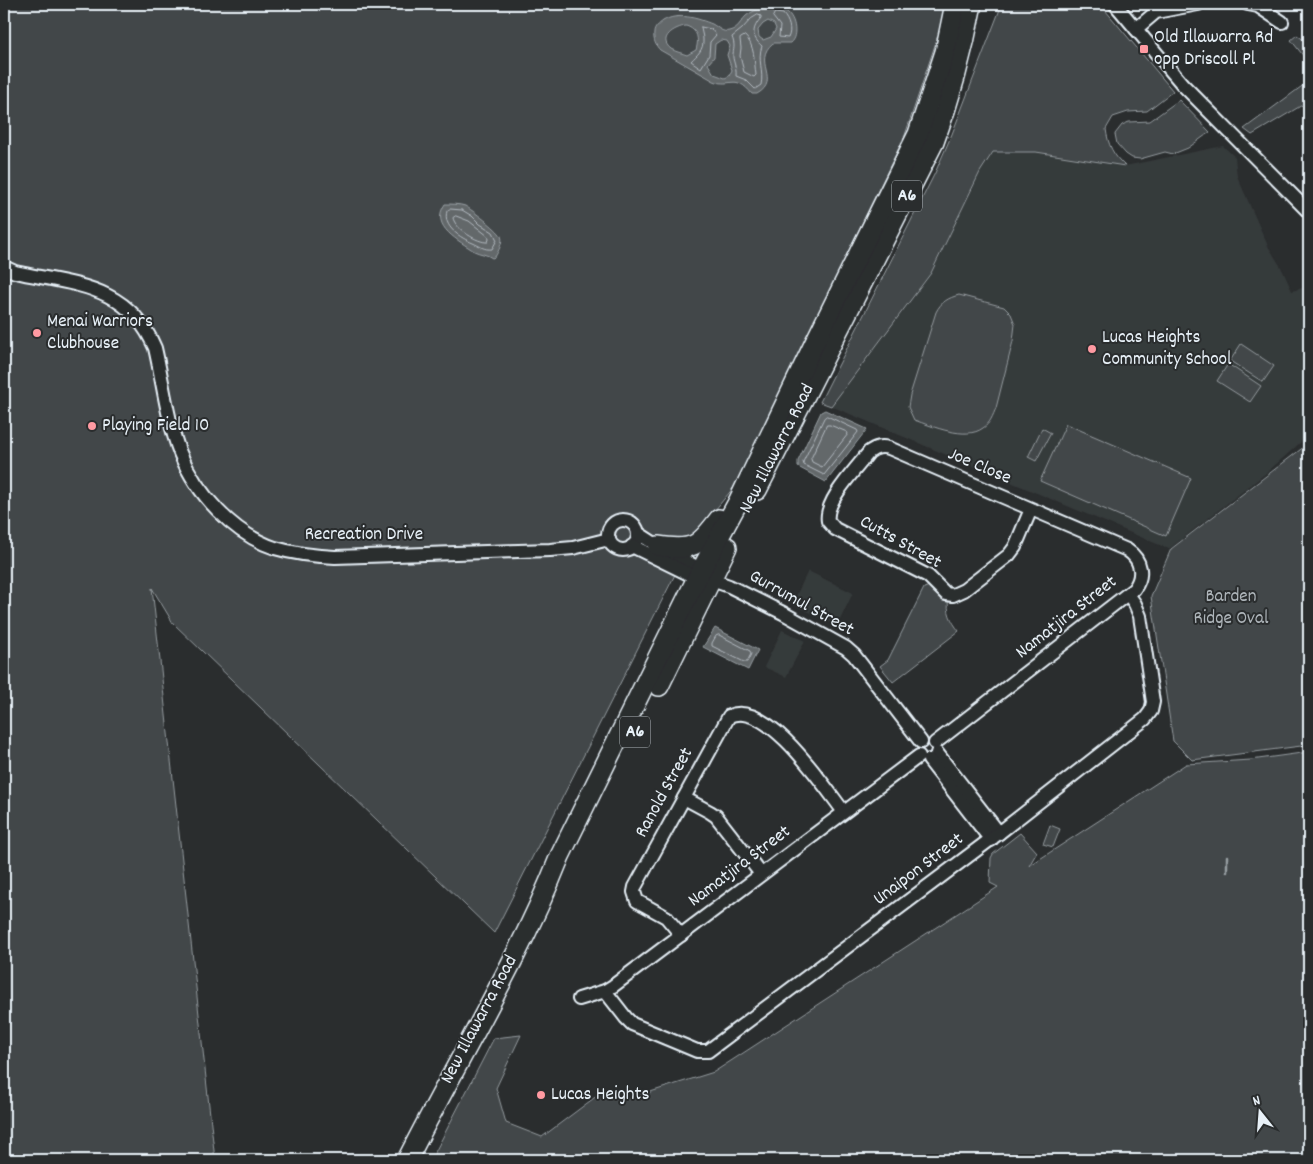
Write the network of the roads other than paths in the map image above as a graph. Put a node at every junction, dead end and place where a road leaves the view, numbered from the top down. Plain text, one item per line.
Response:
1 (955, 4) edge
2 (972, 4) edge
3 (1115, 4) edge
4 (1198, 4) edge
5 (1248, 4) edge
6 (1282, 22) dead end
7 (1136, 29) junction
8 (1309, 212) edge
9 (4, 268) edge
10 (738, 502) junction
11 (1031, 509) junction
12 (828, 521) joint
13 (638, 533) junction
14 (608, 539) junction
15 (632, 546) junction
16 (658, 546) junction
17 (1141, 571) joint
18 (704, 576) junction
19 (1128, 594) junction
20 (930, 753) junction
21 (684, 798) junction
22 (844, 812) junction
23 (995, 836) junction
24 (760, 874) junction
25 (681, 935) junction
26 (605, 991) junction
27 (579, 999) dead end
28 (407, 1160) edge

1 - 10 highway, New Illawarra Road / A6
2 - 18 highway, New Illawarra Road / A6
3 - 7 street
4 - 7 street
5 - 6 street
7 - 8 street
9 - 14 street, Recreation Drive
10 - 16 highway
10 - 18 highway, New Illawarra Road / A6
11 - 12 street, Joe Close
11 - 12 street, Cutts Street
11 - 17 street, Joe Close
13 - 14 street
13 - 15 street
13 - 16 street
14 - 15 street
15 - 18 street
16 - 18 street
17 - 19 street, Namatjira Street
18 - 20 street, Gurrumul Street
18 - 28 highway, New Illawarra Road / A6
19 - 20 street, Namatjira Street
19 - 23 street, Unaipon Street
20 - 22 street, Namatjira Street
20 - 23 street
21 - 22 street, Ranold Street
21 - 24 street
21 - 25 street, Ranold Street
22 - 24 street, Namatjira Street
23 - 26 street, Unaipon Street
24 - 25 street, Namatjira Street
25 - 26 street, Namatjira Street
26 - 27 street, Namatjira Street

